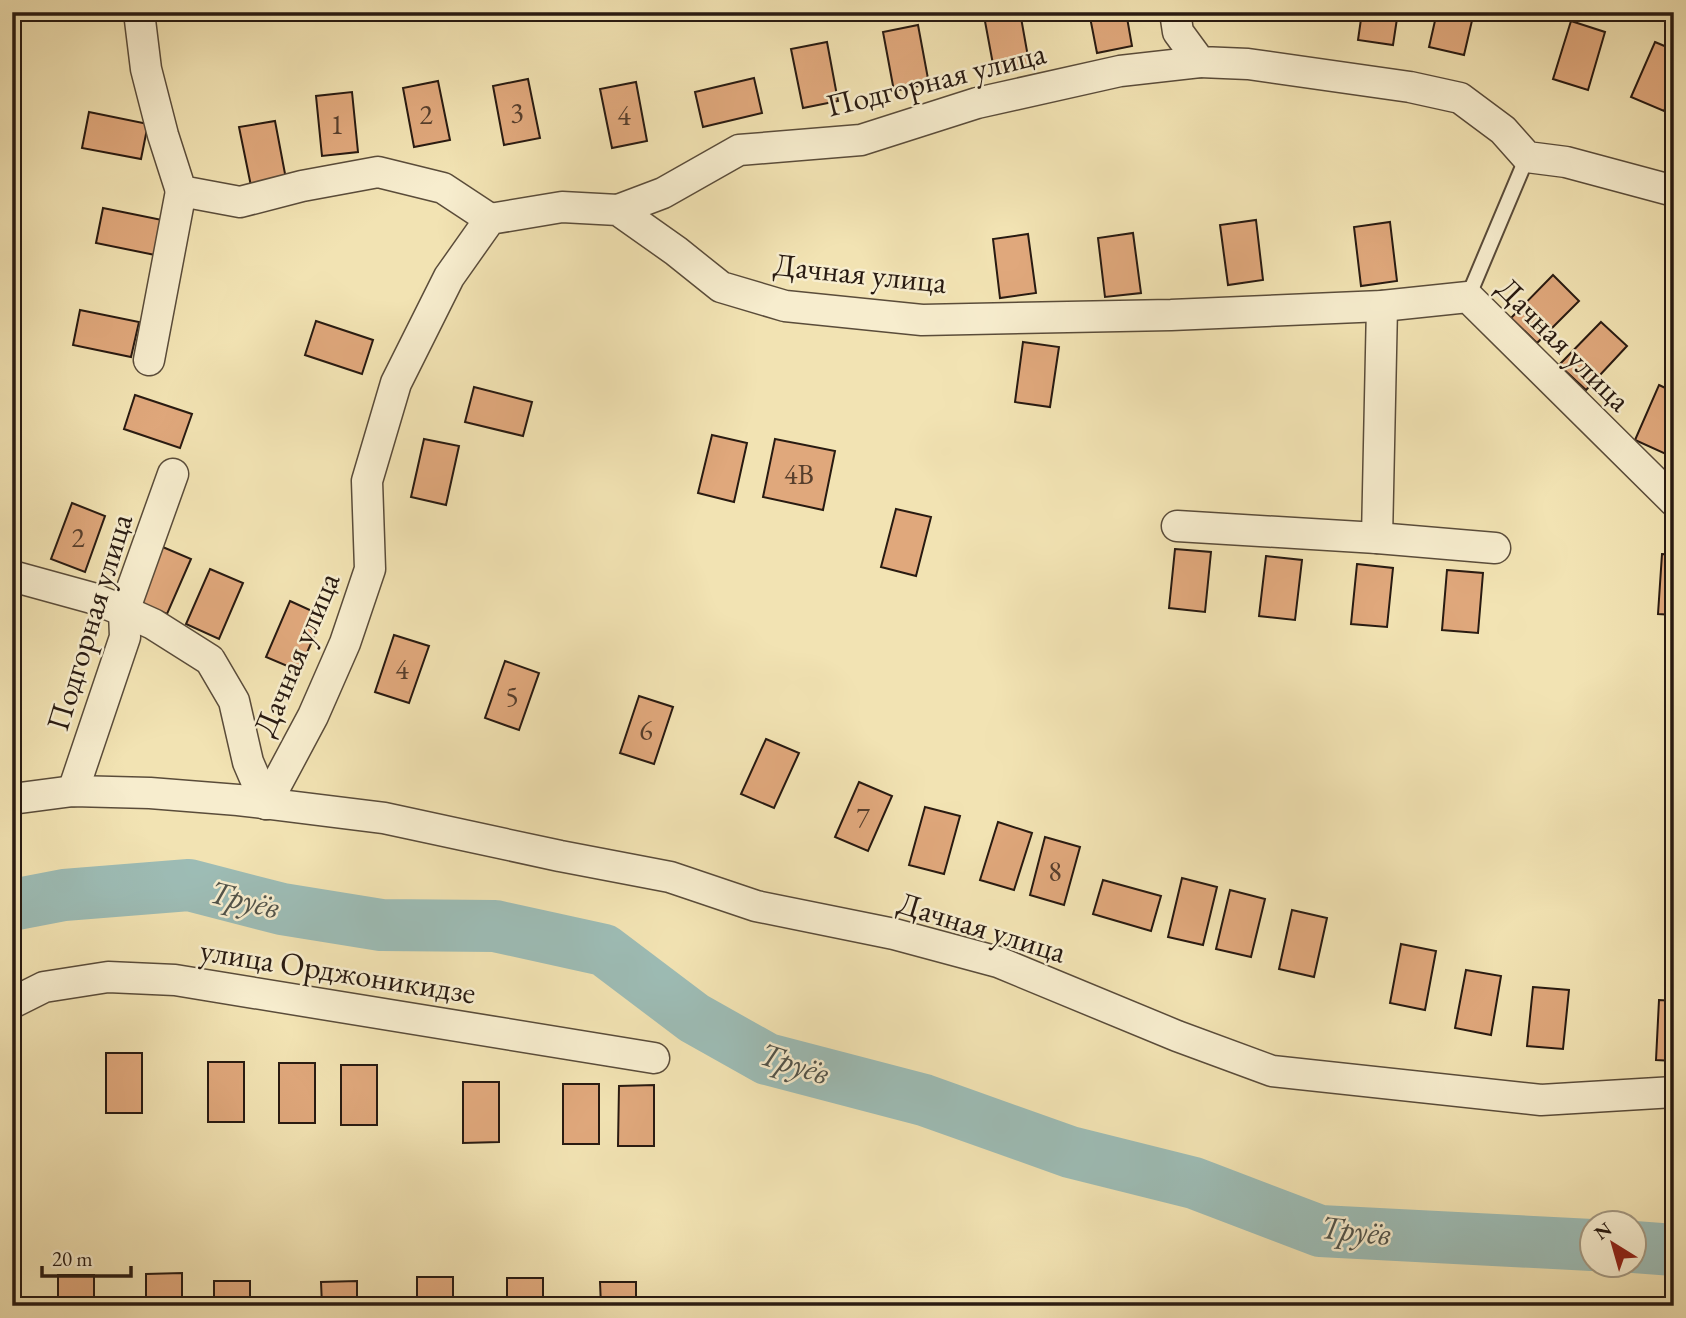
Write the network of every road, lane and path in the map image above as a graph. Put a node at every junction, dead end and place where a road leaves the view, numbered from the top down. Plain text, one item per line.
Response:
1 (139, 12) edge
2 (1174, 12) edge
3 (1200, 62) junction
4 (1527, 158) junction
5 (181, 191) junction
6 (1674, 191) edge
7 (618, 210) junction
8 (490, 219) junction
9 (1468, 297) junction
10 (1382, 306) junction
11 (149, 360) dead end
12 (173, 474) dead end
13 (1674, 501) edge
14 (1177, 526) dead end
15 (1377, 538) junction
16 (1495, 548) dead end
17 (12, 576) edge
18 (124, 611) junction
19 (73, 791) junction
20 (12, 799) edge
21 (265, 804) junction
22 (12, 1003) edge
23 (654, 1058) dead end
24 (1674, 1092) edge

1 - 5 street
2 - 3 street
3 - 4 street, Подгорная улица
3 - 7 street, Подгорная улица
4 - 6 street
4 - 9 lane
5 - 8 street
5 - 11 street
7 - 8 street
7 - 10 street, Дачная улица
8 - 21 street, Дачная улица
9 - 10 street, Дачная улица
9 - 13 street, Дачная улица
10 - 15 street
12 - 18 street, Подгорная улица
14 - 15 street
15 - 16 street
17 - 18 street, Дачная улица
18 - 19 street, Подгорная улица
18 - 21 street, Дачная улица
19 - 20 street
19 - 21 street
21 - 24 street, Дачная улица
22 - 23 street, улица Орджоникидзе

